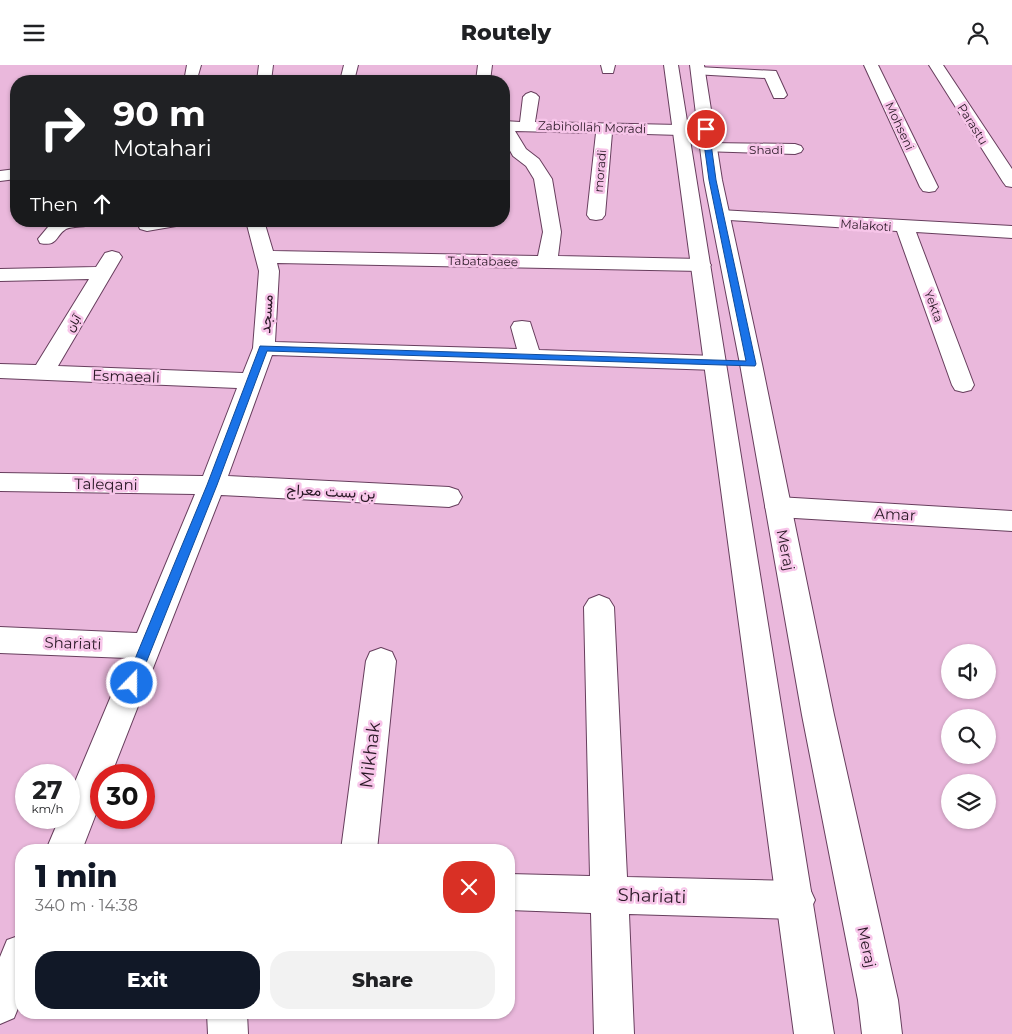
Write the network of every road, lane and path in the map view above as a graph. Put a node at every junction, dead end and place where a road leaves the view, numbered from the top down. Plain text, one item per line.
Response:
1 (671, 65) edge
2 (871, 65) edge
3 (936, 65) edge
4 (698, 68) edge
5 (779, 95) dead end
6 (531, 97) dead end
7 (527, 125) junction
8 (510, 126) edge
9 (604, 128) junction
10 (680, 130) junction
11 (510, 136) edge
12 (986, 145) junction
13 (1003, 145) dead end
14 (708, 148) junction
15 (794, 149) dead end
16 (1012, 182) edge
17 (929, 187) dead end
18 (596, 215) dead end
19 (720, 215) junction
20 (58, 227) edge
21 (258, 227) edge
22 (905, 227) junction
23 (1012, 232) edge
24 (47, 239) dead end
25 (265, 257) junction
26 (548, 262) junction
27 (701, 265) junction
28 (0, 275) edge
29 (522, 327) dead end
30 (264, 348) junction
31 (530, 356) junction
32 (716, 363) junction
33 (751, 364) junction
34 (0, 371) edge
35 (43, 373) junction
36 (252, 381) junction
37 (963, 385) dead end
38 (0, 482) edge
39 (212, 485) junction
40 (449, 497) dead end
41 (778, 507) junction
42 (1012, 521) edge
43 (599, 607) dead end
44 (0, 640) edge
45 (147, 646) junction
46 (381, 661) dead end
47 (66, 844) edge
48 (360, 844) edge
49 (515, 892) edge
50 (609, 895) junction
51 (796, 900) junction
52 (15, 968) edge
53 (0, 1004) edge
54 (227, 1019) edge
55 (228, 1034) edge
56 (614, 1034) edge
57 (814, 1034) edge
58 (882, 1034) edge

1 - 10 street
2 - 17 street, Mohseni
3 - 12 street, Parastu
4 - 5 street
4 - 14 street, Meraj
6 - 7 street
7 - 8 street, Zabihollah Moradi
7 - 9 street, Zabihollah Moradi
9 - 10 street, Zabihollah Moradi
9 - 18 street, moradi
10 - 27 street
11 - 26 street
12 - 13 street
12 - 16 street, Parastu
14 - 15 street, Shadi
14 - 19 street, Meraj
19 - 22 street, Malakoti
19 - 33 street, Meraj
20 - 24 street
21 - 25 street, مسجد
22 - 23 street, Malakoti
22 - 37 street, Yekta
25 - 26 street, Tabatabaee
25 - 30 street, مسجد
26 - 27 street, Tabatabaee
27 - 32 street
28 - 35 street, آبان
29 - 31 street
30 - 31 street
30 - 36 street, مسجد
31 - 32 street
32 - 33 street
32 - 51 street
33 - 41 street, Meraj
34 - 35 street, Esmaeali
35 - 36 street, Esmaeali
36 - 39 street, مسجد
38 - 39 street, Taleqani
39 - 40 street, بن بست معراج
39 - 45 street, مسجد
41 - 42 street, Amar
41 - 58 street, Meraj
43 - 50 street
44 - 45 street, Shariati
45 - 47 street, مسجد
46 - 48 street, Mikhak
49 - 50 street, Shariati
50 - 51 street, Shariati
50 - 56 street
51 - 57 street
52 - 53 street
54 - 55 street

